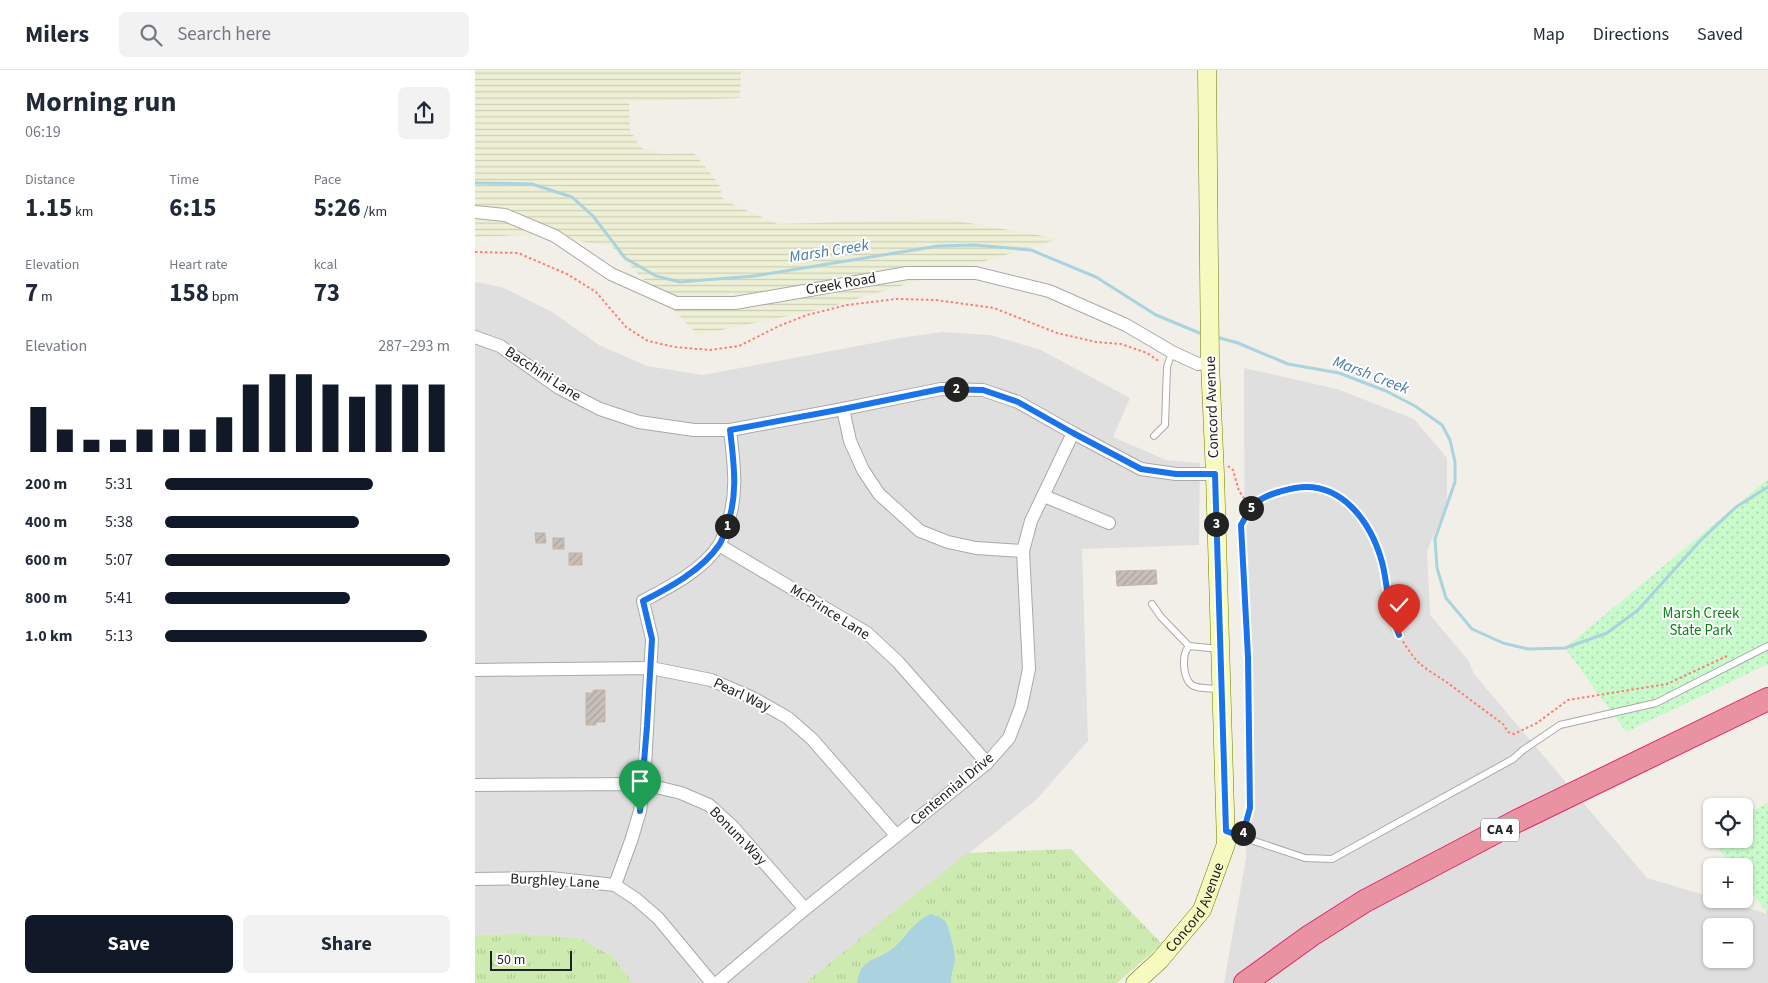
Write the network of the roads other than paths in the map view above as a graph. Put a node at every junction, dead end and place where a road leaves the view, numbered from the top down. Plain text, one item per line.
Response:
1 (1207, 70) edge
2 (475, 212) edge
3 (475, 337) edge
4 (1172, 352) junction
5 (1210, 363) junction
6 (843, 409) junction
7 (730, 430) junction
8 (1073, 433) junction
9 (1154, 436) dead end
10 (1220, 469) junction
11 (1044, 496) junction
12 (1251, 506) road end
13 (1109, 523) dead end
14 (719, 545) junction
15 (1023, 551) junction
16 (1152, 604) dead end
17 (1189, 646) junction
18 (1768, 646) edge
19 (1220, 649) junction
20 (651, 668) junction
21 (475, 670) edge
22 (1221, 689) junction
23 (1768, 700) edge
24 (987, 763) junction
25 (643, 784) junction
26 (475, 785) edge
27 (1234, 834) junction
28 (896, 835) junction
29 (475, 879) edge
30 (615, 885) junction
31 (805, 909) junction
32 (713, 983) edge
33 (717, 983) edge
34 (1135, 983) edge
35 (1245, 983) edge

1 - 5 street, Concord Avenue
2 - 4 street, Creek Road
3 - 7 street, Bacchini Lane
4 - 5 street, Creek Road
4 - 9 lane
5 - 10 street, Concord Avenue
6 - 7 street, Bacchini Lane
6 - 8 street, Bacchini Lane
6 - 15 street
7 - 14 street
8 - 10 street, Bacchini Lane
8 - 11 street, Centennial Drive
10 - 19 street, Concord Avenue
11 - 13 street
11 - 15 street, Centennial Drive
12 - 27 lane
14 - 20 street
14 - 24 street, McPrince Lane
15 - 24 street, Centennial Drive
16 - 17 lane
17 - 19 lane
17 - 22 lane
18 - 27 lane
19 - 22 street, Concord Avenue
20 - 21 street, Pearl Way
20 - 25 street
20 - 28 street, Pearl Way
22 - 27 street, Concord Avenue
23 - 35 highway, CA 4
24 - 28 street, Centennial Drive
25 - 26 street, Bonum Way
25 - 30 street
25 - 31 street, Bonum Way
27 - 34 street, Concord Avenue
28 - 31 street, Centennial Drive
29 - 30 street, Burghley Lane
30 - 32 street, Burghley Lane
31 - 33 street, Centennial Drive

